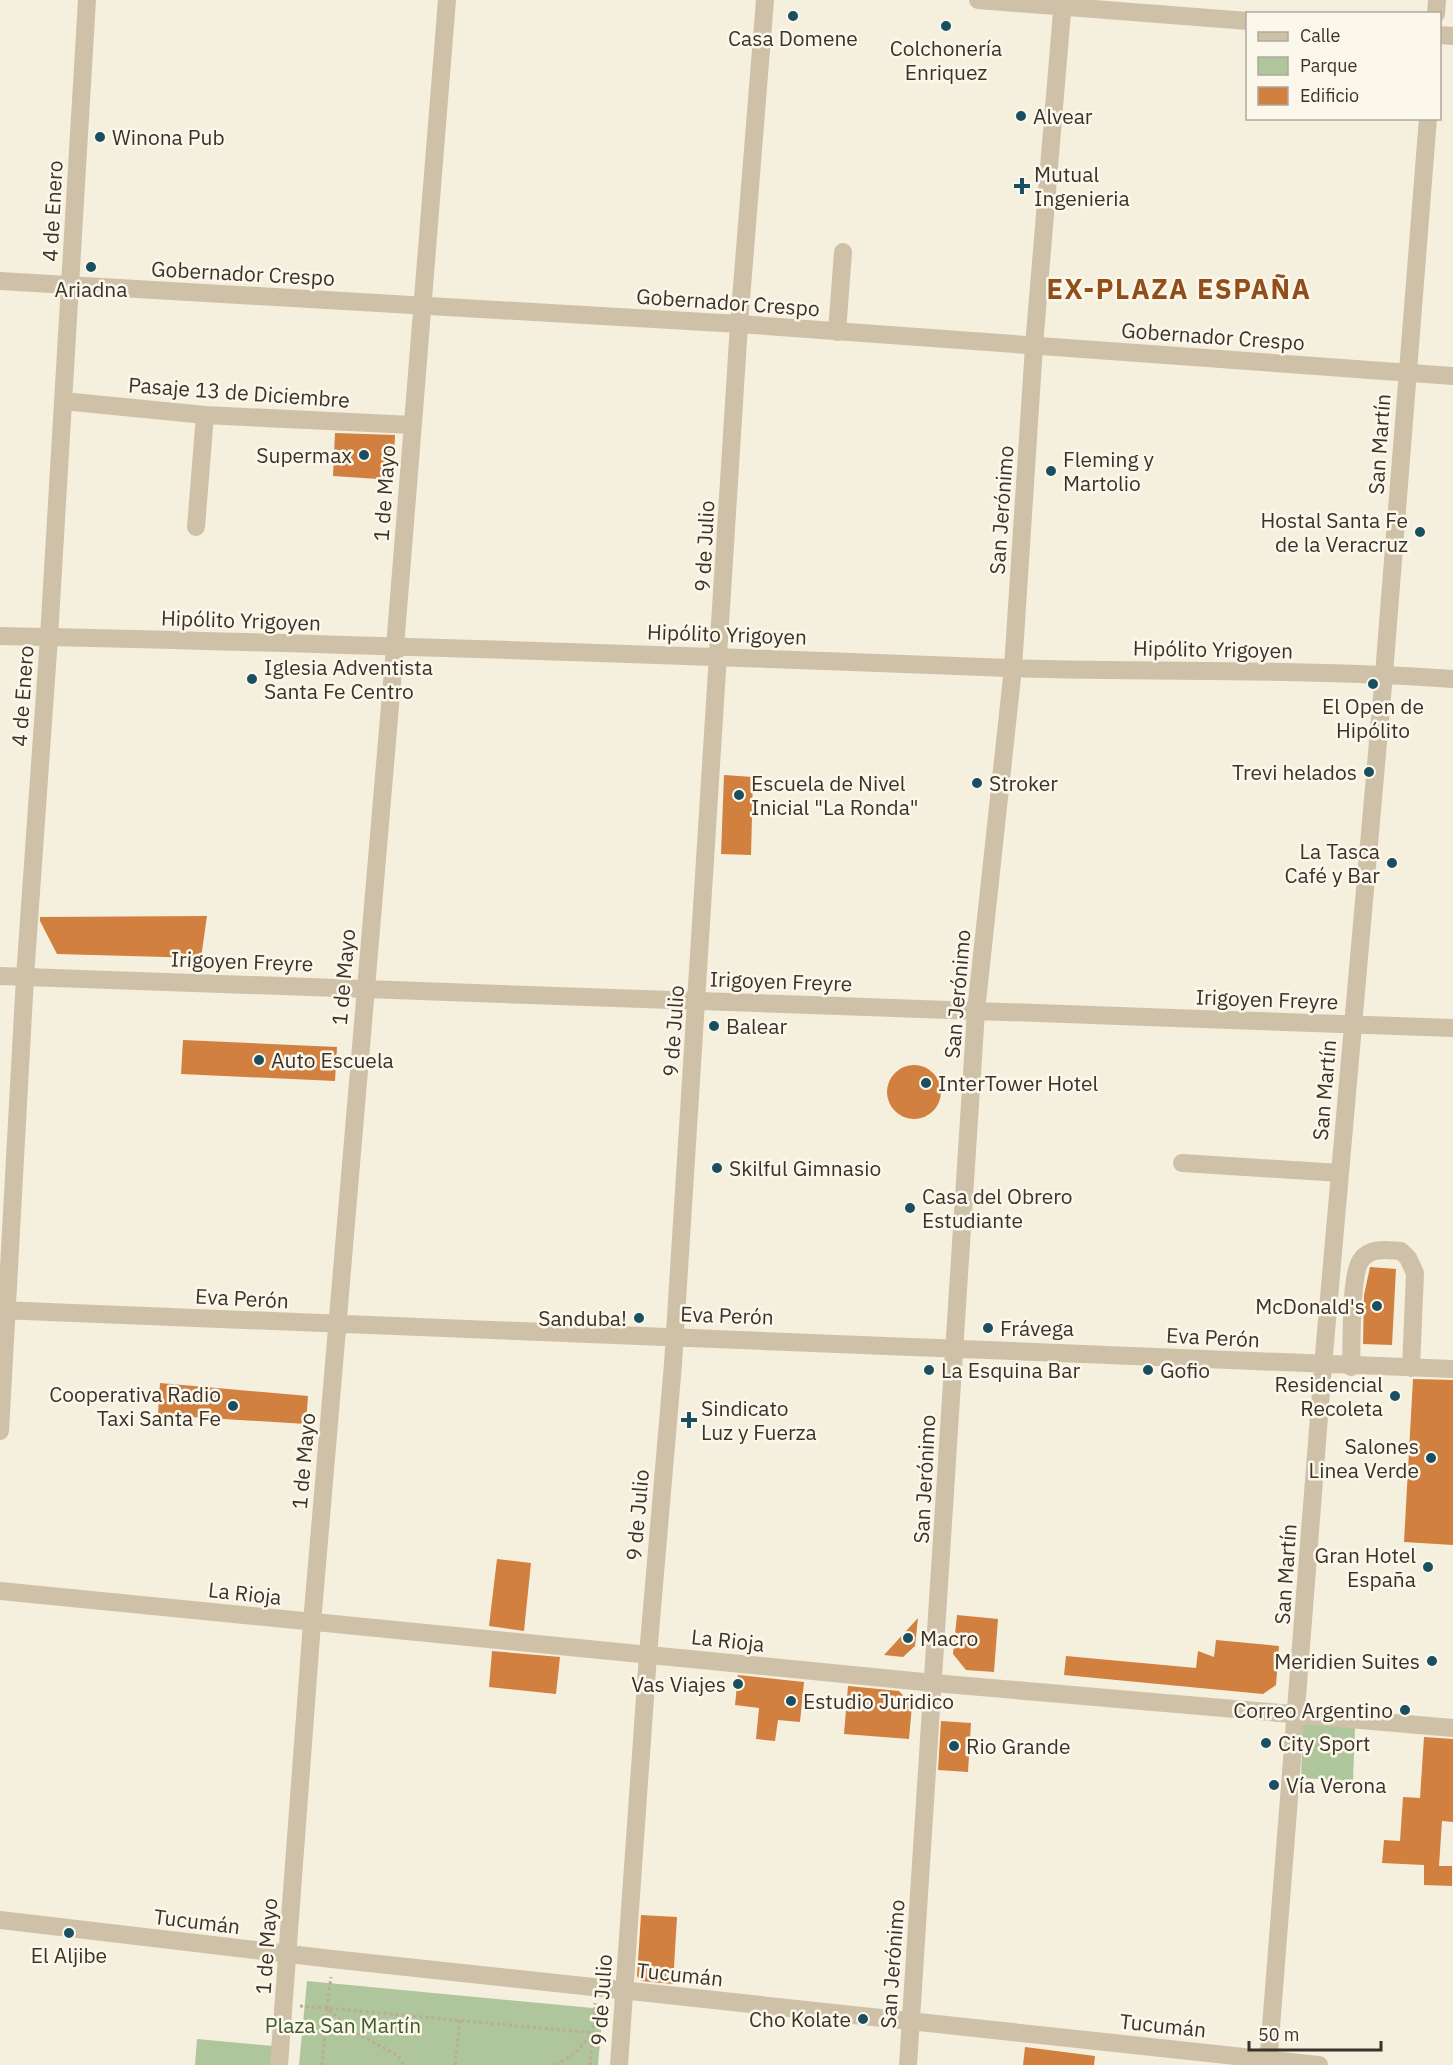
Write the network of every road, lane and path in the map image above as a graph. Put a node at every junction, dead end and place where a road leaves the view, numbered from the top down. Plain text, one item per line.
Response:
1 (87, 0) edge
2 (447, 0) edge
3 (765, 0) edge
4 (978, 0) edge
5 (1063, 4) edge
6 (1246, 21) edge
7 (1428, 120) edge
8 (843, 252) dead end
9 (0, 281) edge
10 (71, 285) junction
11 (421, 306) junction
12 (739, 324) junction
13 (837, 332) junction
14 (1035, 346) junction
15 (1408, 373) junction
16 (1453, 376) edge
17 (63, 401) junction
18 (205, 415) junction
19 (412, 425) junction
20 (196, 527) dead end
21 (0, 636) edge
22 (49, 637) junction
23 (395, 647) junction
24 (720, 656) junction
25 (1013, 668) junction
26 (1384, 674) junction
27 (1453, 679) edge
28 (0, 976) edge
29 (25, 976) junction
30 (364, 988) junction
31 (698, 1000) junction
32 (976, 1011) junction
33 (1353, 1025) junction
34 (1453, 1028) edge
35 (1182, 1163) dead end
36 (1340, 1173) junction
37 (4, 1310) edge
38 (338, 1325) junction
39 (675, 1335) junction
40 (954, 1347) junction
41 (1323, 1366) junction
42 (1351, 1367) junction
43 (1411, 1368) junction
44 (1453, 1369) edge
45 (0, 1431) edge
46 (0, 1591) edge
47 (312, 1623) junction
48 (648, 1655) junction
49 (934, 1683) junction
50 (1296, 1714) junction
51 (1453, 1728) edge
52 (0, 1920) edge
53 (289, 1954) junction
54 (332, 1959) junction
55 (596, 1988) junction
56 (624, 1991) junction
57 (284, 2005) junction
58 (327, 2008) junction
59 (460, 2020) junction
60 (910, 2020) junction
61 (593, 2033) junction
62 (1268, 2062) edge
63 (279, 2065) edge
64 (322, 2065) edge
65 (404, 2065) edge
66 (455, 2065) edge
67 (556, 2065) edge
68 (590, 2065) edge
69 (619, 2065) edge
70 (908, 2065) edge
71 (1319, 2065) edge

1 - 10 street, 4 de Enero
2 - 11 street, 1 de Mayo
3 - 12 street, 9 de Julio
4 - 5 street
5 - 6 street
5 - 14 street, San Jerónimo
7 - 15 street, San Martín
8 - 13 street
9 - 10 street, Gobernador Crespo
10 - 11 street, Gobernador Crespo
10 - 17 street, 4 de Enero
11 - 12 street, Gobernador Crespo
11 - 19 street, 1 de Mayo
12 - 13 street, Gobernador Crespo
12 - 24 street, 9 de Julio
13 - 14 street, Gobernador Crespo
14 - 15 street, Gobernador Crespo
14 - 25 street, San Jerónimo
15 - 16 street, Gobernador Crespo
15 - 26 street, San Martín
17 - 18 street, Pasaje 13 de Diciembre
17 - 22 street, 4 de Enero
18 - 19 street, Pasaje 13 de Diciembre
18 - 20 street
19 - 23 street, 1 de Mayo
21 - 22 street, Hipólito Yrigoyen
22 - 23 street, Hipólito Yrigoyen
22 - 29 street, 4 de Enero
23 - 24 street, Hipólito Yrigoyen
23 - 30 street, 1 de Mayo
24 - 25 street, Hipólito Yrigoyen
24 - 31 street, 9 de Julio
25 - 26 street, Hipólito Yrigoyen
25 - 32 street, San Jerónimo
26 - 27 street, Hipólito Yrigoyen
26 - 33 street, San Martín
28 - 29 street, Irigoyen Freyre
29 - 30 street, Irigoyen Freyre
29 - 37 street, 4 de Enero
30 - 31 street, Irigoyen Freyre
30 - 38 street, 1 de Mayo
31 - 32 street, Irigoyen Freyre
31 - 39 street, 9 de Julio
32 - 33 street, Irigoyen Freyre
32 - 40 street, San Jerónimo
33 - 34 street, Irigoyen Freyre
33 - 36 street, San Martín
35 - 36 street
36 - 41 street, San Martín
37 - 38 street, Eva Perón
37 - 45 street, 4 de Enero
38 - 39 street, Eva Perón
38 - 47 street, 1 de Mayo
39 - 40 street, Eva Perón
39 - 48 street, 9 de Julio
40 - 41 street, Eva Perón
40 - 49 street, San Jerónimo
41 - 42 street, Eva Perón
41 - 50 street, San Martín
42 - 43 street, Eva Perón
42 - 43 street
43 - 44 street, Eva Perón
46 - 47 street, La Rioja
47 - 48 street, La Rioja
47 - 53 street, 1 de Mayo
48 - 49 street, La Rioja
48 - 56 street, 9 de Julio
49 - 50 street, La Rioja
49 - 60 street, San Jerónimo
50 - 51 street, La Rioja
50 - 62 street, San Martín
52 - 53 street, Tucumán
53 - 54 street, Tucumán
53 - 57 street, 1 de Mayo
54 - 55 street, Tucumán
54 - 58 path
55 - 56 street, Tucumán
55 - 61 path
56 - 60 street, Tucumán
56 - 69 street, 9 de Julio
57 - 58 path
57 - 63 street, 1 de Mayo
58 - 59 path
58 - 64 path
58 - 65 path
59 - 61 path
59 - 66 path
60 - 62 street, Tucumán
60 - 70 street, San Jerónimo
61 - 67 path
61 - 68 path
62 - 71 street, Tucumán

